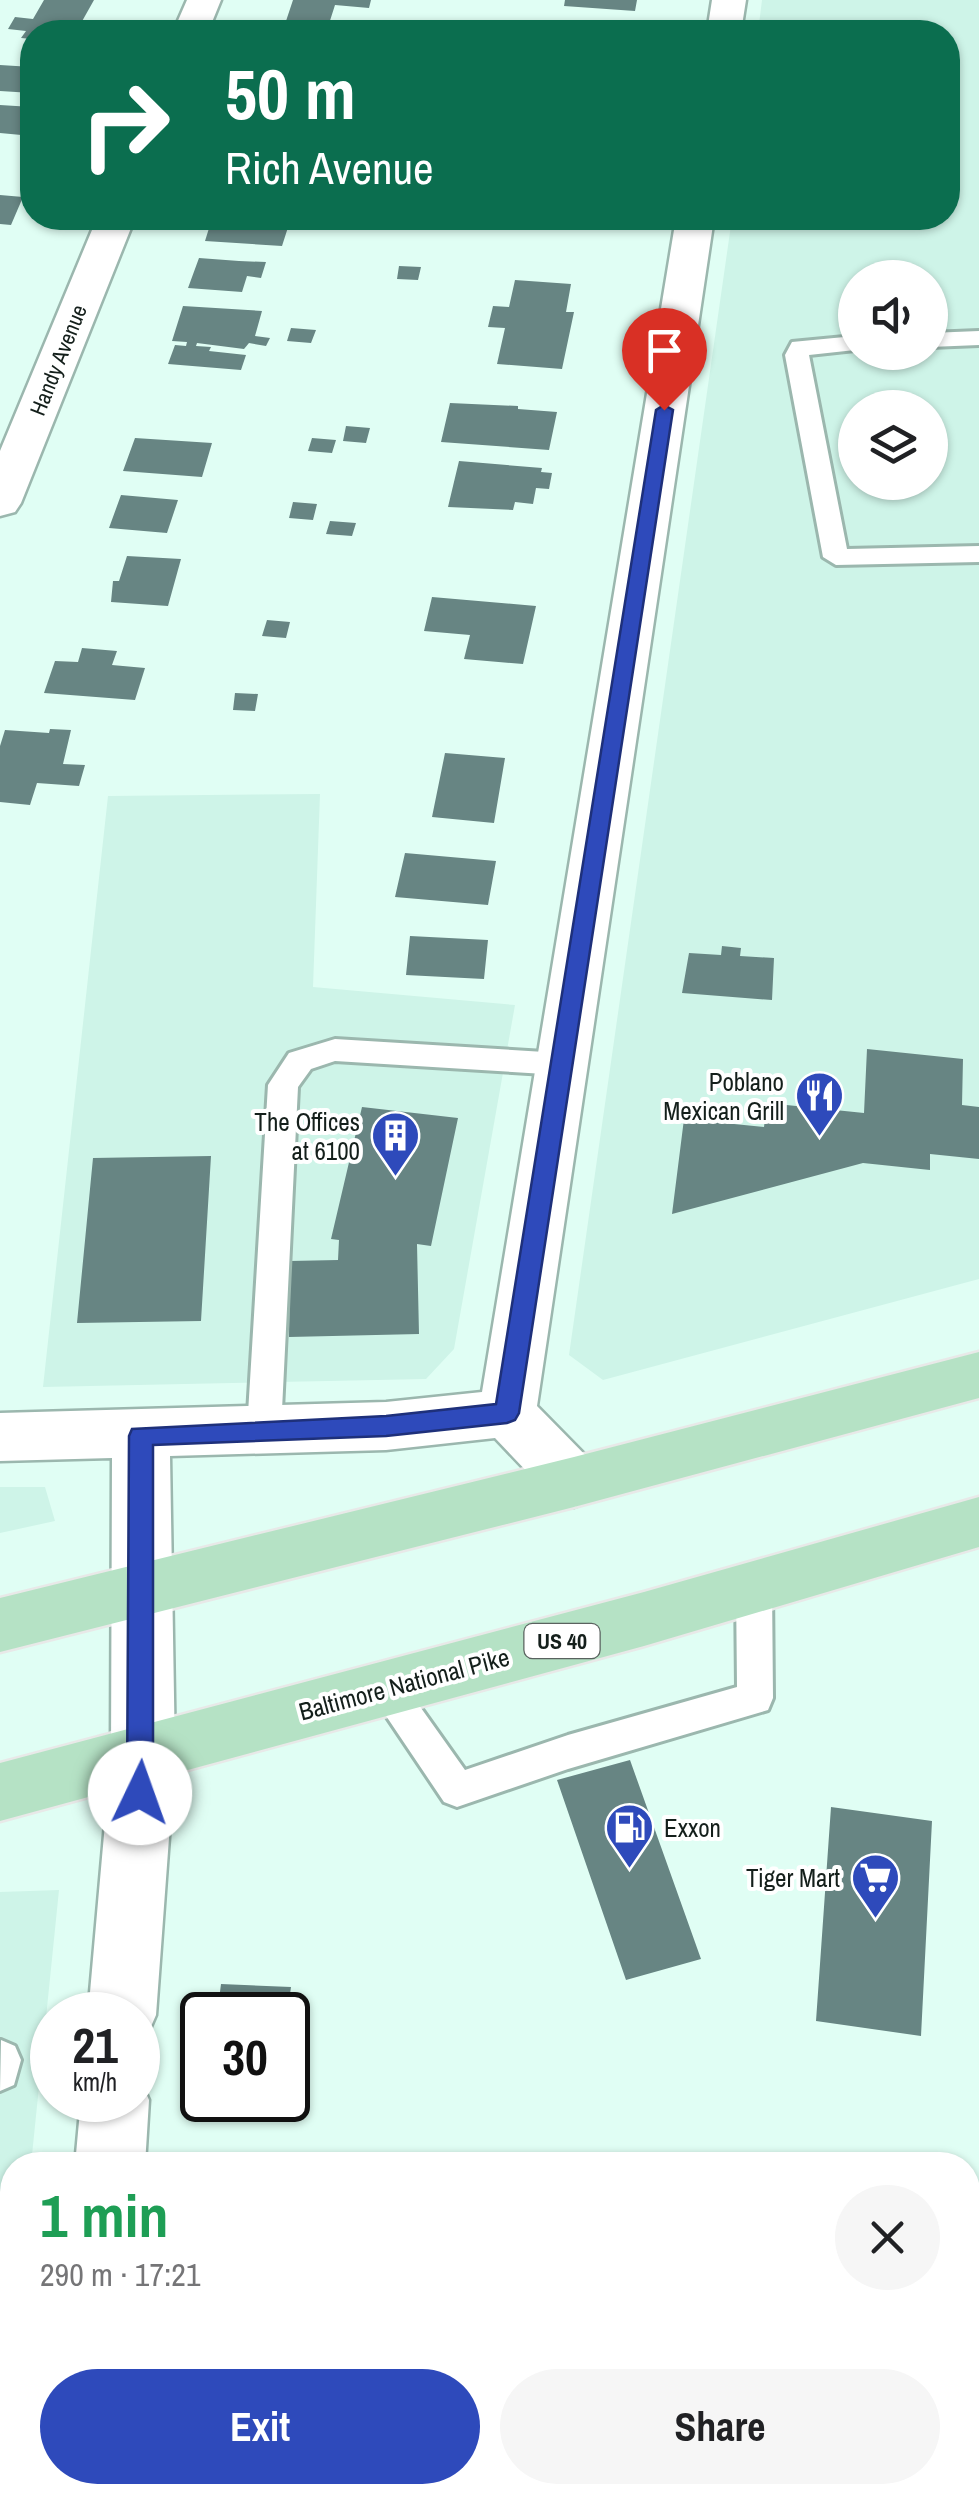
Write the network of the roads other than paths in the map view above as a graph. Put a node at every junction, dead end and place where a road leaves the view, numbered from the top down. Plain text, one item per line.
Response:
1 (111, 230) edge
2 (693, 230) edge
3 (979, 338) edge
4 (948, 339) edge
5 (838, 344) edge
6 (0, 503) edge
7 (979, 554) edge
8 (561, 1064) junction
9 (979, 1374) edge
10 (507, 1413) junction
11 (264, 1430) junction
12 (141, 1436) junction
13 (0, 1437) edge
14 (574, 1482) junction
15 (979, 1522) edge
16 (754, 1587) junction
17 (143, 1590) junction
18 (0, 1625) edge
19 (386, 1689) junction
20 (143, 1756) junction
21 (0, 1792) edge
22 (124, 1992) edge
23 (113, 2122) edge
24 (111, 2152) edge

1 - 6 street, Handy Avenue
2 - 8 street
3 - 4 lane
5 - 7 lane
8 - 10 street
8 - 11 lane
9 - 14 main road
10 - 11 street
10 - 14 street
11 - 12 street
12 - 13 street
12 - 17 street
14 - 17 main road
15 - 16 main road, Baltimore National Pike / US 40
16 - 19 main road, Baltimore National Pike / US 40
16 - 19 lane
17 - 18 main road
17 - 20 street
19 - 20 main road, Baltimore National Pike / US 40
20 - 21 main road, Baltimore National Pike / US 40
20 - 22 street
23 - 24 street

